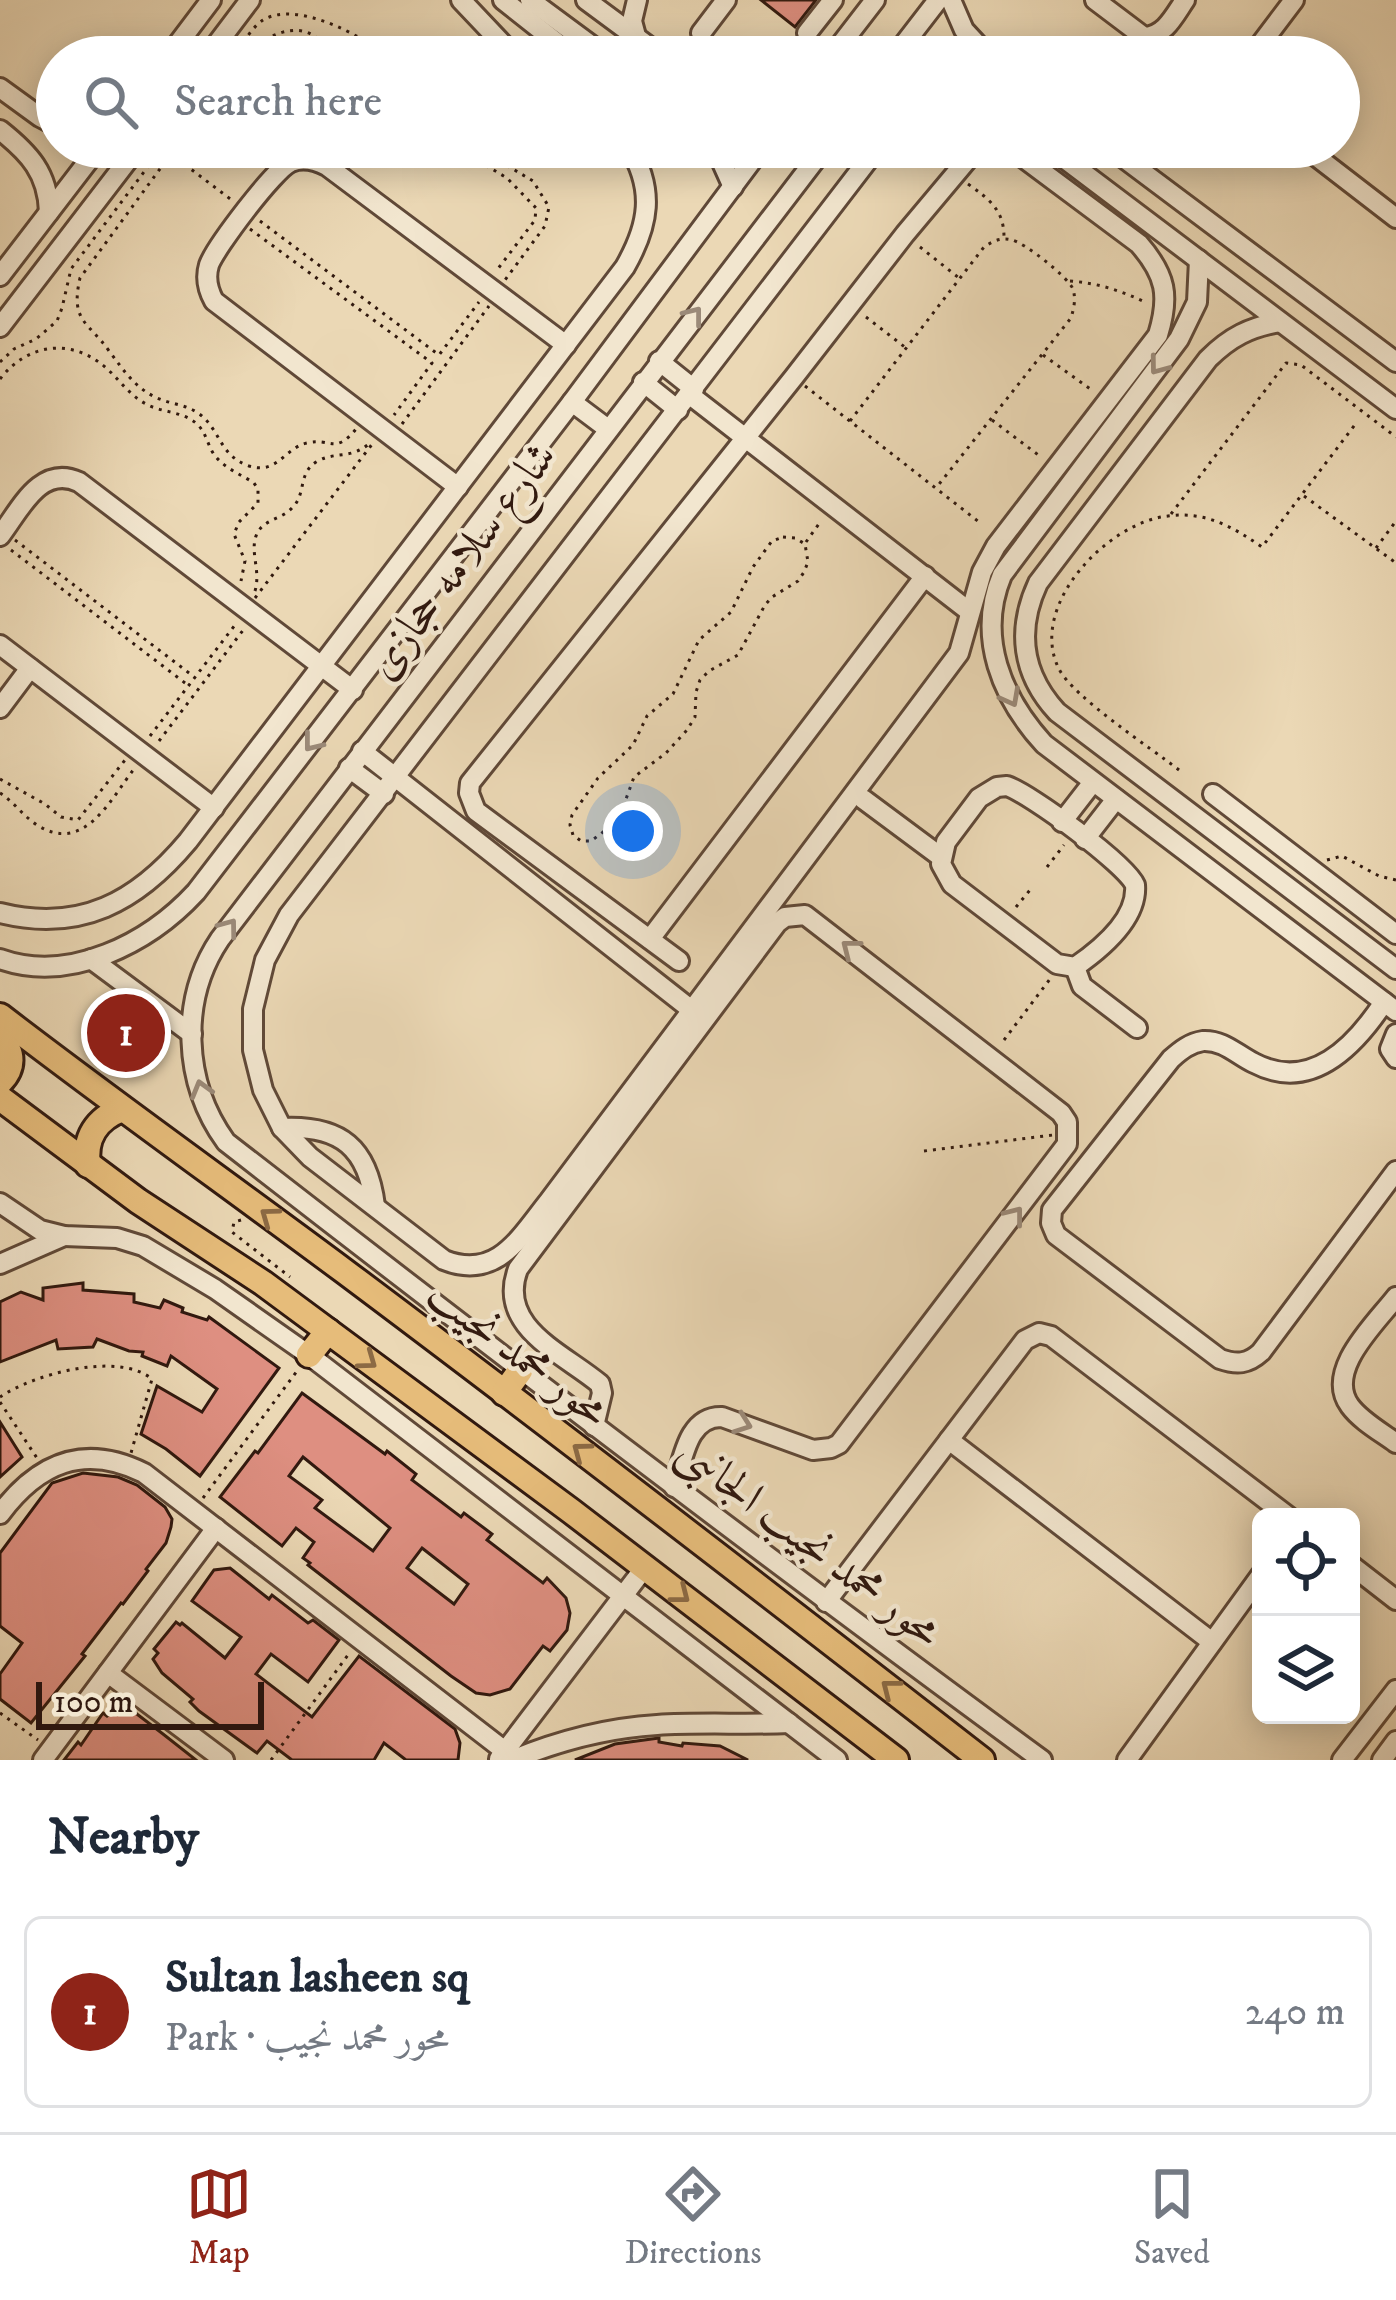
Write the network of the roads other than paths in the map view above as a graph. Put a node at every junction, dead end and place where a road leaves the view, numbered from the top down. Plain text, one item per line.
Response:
1 (211, 0) edge
2 (250, 0) edge
3 (460, 0) edge
4 (503, 0) edge
5 (530, 0) edge
6 (586, 0) edge
7 (637, 0) edge
8 (726, 0) edge
9 (832, 0) edge
10 (874, 0) edge
11 (938, 0) edge
12 (952, 0) edge
13 (1095, 0) edge
14 (1185, 0) edge
15 (1294, 0) edge
16 (919, 8) edge
17 (701, 33) dead end
18 (808, 33) dead end
19 (183, 36) edge
20 (223, 36) edge
21 (495, 36) edge
22 (543, 36) edge
23 (579, 36) edge
24 (636, 36) joint
25 (847, 36) edge
26 (905, 36) edge
27 (970, 36) edge
28 (1141, 36) edge
29 (1151, 36) edge
30 (1267, 36) edge
31 (0, 88) edge
32 (36, 127) edge
33 (0, 130) edge
34 (36, 136) edge
35 (45, 168) edge
36 (83, 168) edge
37 (122, 168) edge
38 (281, 168) edge
39 (326, 168) edge
40 (641, 168) edge
41 (724, 168) edge
42 (747, 168) edge
43 (809, 168) edge
44 (862, 168) edge
45 (960, 168) edge
46 (1038, 168) edge
47 (1075, 168) edge
48 (1077, 168) edge
49 (1137, 168) edge
50 (1331, 168) edge
51 (1096, 182) junction
52 (1062, 185) junction
53 (733, 187) junction
54 (1083, 200) junction
55 (50, 212) junction
56 (1396, 218) edge
57 (1198, 260) junction
58 (0, 276) edge
59 (1280, 322) junction
60 (0, 327) edge
61 (566, 345) junction
62 (659, 361) junction
63 (1396, 362) edge
64 (643, 382) junction
65 (687, 398) junction
66 (572, 402) junction
67 (1396, 409) edge
68 (608, 429) junction
69 (745, 437) junction
70 (458, 487) junction
71 (1, 536) edge
72 (925, 576) junction
73 (970, 612) junction
74 (0, 645) edge
75 (321, 666) junction
76 (30, 668) junction
77 (352, 690) junction
78 (0, 708) edge
79 (1086, 735) junction
80 (362, 751) junction
81 (1066, 761) junction
82 (349, 768) junction
83 (1093, 782) junction
84 (391, 785) junction
85 (1213, 794) dead end
86 (863, 800) dead end
87 (1116, 800) junction
88 (214, 808) junction
89 (1074, 831) junction
90 (941, 856) junction
91 (0, 913) edge
92 (1396, 934) edge
93 (650, 939) junction
94 (91, 958) junction
95 (0, 959) edge
96 (679, 961) dead end
97 (1067, 967) junction
98 (1396, 970) edge
99 (1390, 1007) edge
100 (693, 1011) junction
101 (0, 1016) edge
102 (1137, 1028) dead end
103 (192, 1034) junction
104 (1396, 1034) edge
105 (0, 1039) edge
106 (1396, 1058) edge
107 (0, 1082) edge
108 (0, 1097) edge
109 (122, 1109) junction
110 (282, 1128) junction
111 (88, 1165) junction
112 (1396, 1171) edge
113 (0, 1203) edge
114 (375, 1206) junction
115 (64, 1236) junction
116 (0, 1264) edge
117 (1396, 1297) edge
118 (328, 1331) junction
119 (309, 1354) junction
120 (520, 1371) junction
121 (504, 1393) junction
122 (594, 1426) junction
123 (950, 1440) junction
124 (1396, 1443) edge
125 (674, 1487) junction
126 (1277, 1508) edge
127 (0, 1514) edge
128 (216, 1528) junction
129 (767, 1558) junction
130 (645, 1567) junction
131 (1360, 1572) edge
132 (751, 1580) junction
133 (1252, 1587) edge
134 (623, 1595) junction
135 (1396, 1600) edge
136 (826, 1602) junction
137 (1212, 1642) junction
138 (108, 1673) junction
139 (1396, 1690) edge
140 (789, 1723) junction
141 (1396, 1741) edge
142 (47, 1755) edge
143 (505, 1757) edge
144 (224, 1760) edge
145 (837, 1760) edge
146 (896, 1760) edge
147 (982, 1760) edge
148 (1042, 1760) edge
149 (1127, 1760) edge
150 (1342, 1760) edge
151 (1382, 1760) edge

1 - 19 street
2 - 20 street
3 - 21 street
4 - 22 street
5 - 23 street
6 - 24 street
7 - 24 street
8 - 17 street
9 - 18 street
10 - 25 street
11 - 16 street
12 - 27 street
13 - 28 street
14 - 29 street
15 - 30 street
16 - 26 street
31 - 32 street
33 - 34 street
35 - 55 street
36 - 55 street
37 - 60 street
38 - 70 street
39 - 61 street
40 - 61 street
41 - 53 street
42 - 53 street, شارع سلامه حجازى
62 -> 43 street, شارع سلامه حجازى
44 - 65 street
45 - 69 street
46 - 52 street
47 - 52 street
48 - 51 street
49 - 63 street
50 - 56 street
51 - 54 street
51 - 57 street
52 - 54 street
53 - 66 street, شارع سلامه حجازى
54 - 73 street
55 - 58 street
57 - 59 street
57 -> 81 street
59 - 67 street
59 - 79 street
61 - 70 street
62 - 64 street, شارع سلامه حجازى
62 - 65 street
64 - 65 street
64 - 68 street, شارع سلامه حجازى
65 - 69 street
65 - 84 street
66 - 68 street
66 - 77 street, شارع سلامه حجازى
68 - 80 street, شارع سلامه حجازى
69 - 72 street
69 - 93 street
70 - 75 street
71 - 75 street
72 - 73 street
72 - 93 street
73 - 100 street
74 - 76 street
75 - 77 street
75 - 88 street
76 - 78 street
76 - 88 street
77 -> 94 street, شارع سلامه حجازى
79 - 81 street
79 - 98 street
80 - 82 street, شارع سلامه حجازى
80 - 84 street
81 - 83 street
82 - 84 street
103 -> 82 street, شارع سلامه حجازى
83 - 87 street
83 - 89 street
84 - 100 street
84 - 110 street
85 - 92 street
86 - 90 street
87 - 89 street
87 - 99 street
88 - 91 street
89 - 90 street
89 - 97 street
90 - 97 street
93 - 96 street
94 - 95 street
94 - 103 street
97 - 102 street
99 - 112 street
100 - 114 street
101 - 109 main road, محور محمد نجيب
120 -> 103 street, محور محمد نجيب الجانبى
104 - 106 street
105 - 107 main road
108 - 111 main road
109 - 111 main road
121 -> 109 main road, محور محمد نجيب
110 - 114 street
110 - 114 street
111 - 118 main road
113 - 115 street
115 - 116 street
115 - 119 street
117 - 124 street
118 - 119 main road
118 -> 130 main road
119 - 134 street
120 - 121 main road
120 - 122 street, محور محمد نجيب الجانبى
132 -> 121 main road, محور محمد نجيب
122 - 125 street, محور محمد نجيب الجانبى
125 -> 122 street
123 - 126 street
123 - 136 street
123 - 137 street
125 - 129 street, محور محمد نجيب الجانبى
127 - 128 street
128 - 138 street
128 - 143 street
129 - 132 main road
129 - 136 street, محور محمد نجيب الجانبى
130 - 134 street
130 -> 146 main road
131 - 135 street
147 -> 132 main road, محور محمد نجيب
133 - 137 street
134 - 140 street
134 - 143 street
136 - 148 street, محور محمد نجيب الجانبى
137 - 149 street
138 - 142 street
138 - 144 street
139 - 150 street
140 - 143 street
140 - 145 street
141 - 151 street

